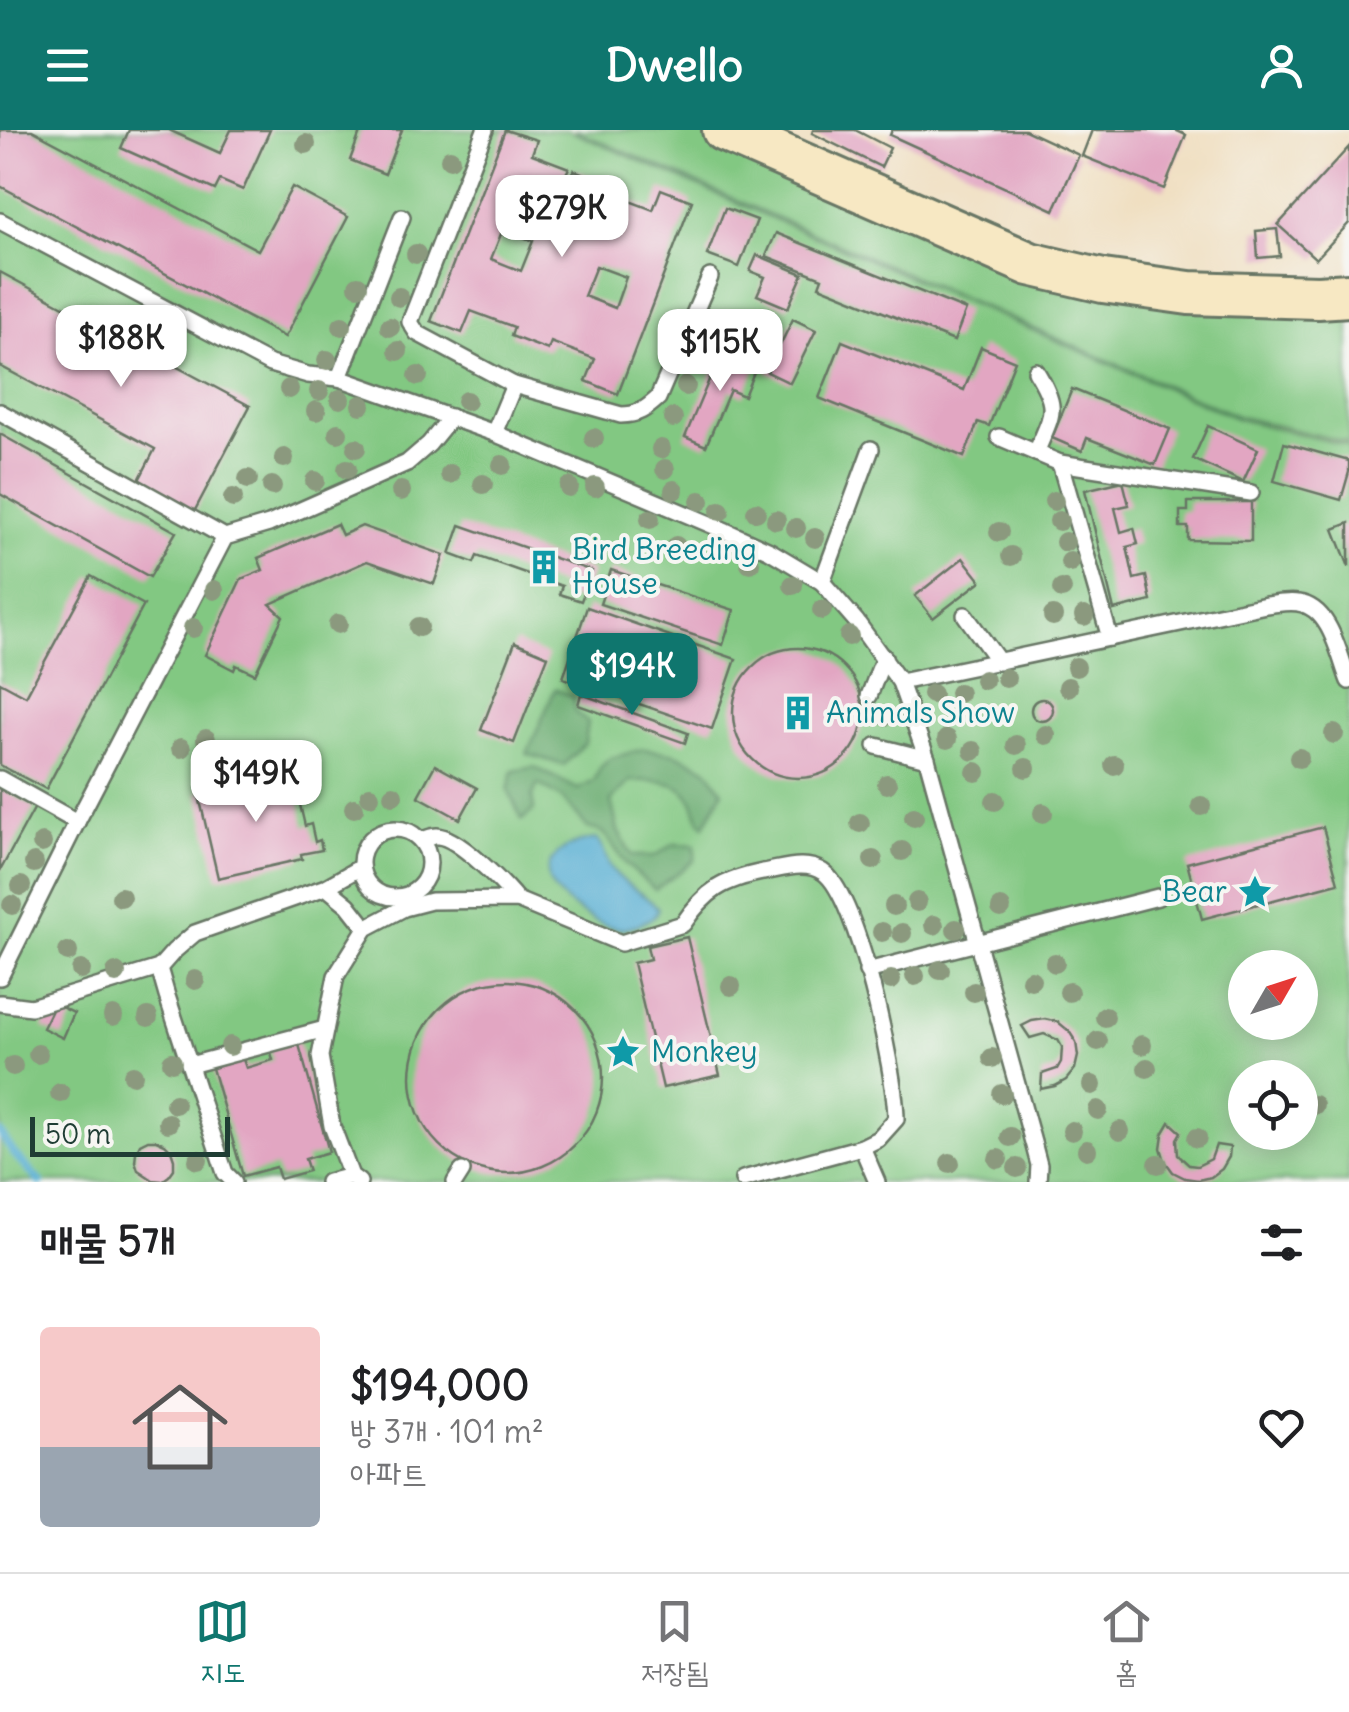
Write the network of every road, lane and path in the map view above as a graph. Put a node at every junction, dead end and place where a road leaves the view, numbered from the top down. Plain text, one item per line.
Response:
1 (485, 130) edge
2 (742, 133) edge
3 (402, 216) dead end
4 (0, 221) edge
5 (710, 277) dead end
6 (1349, 295) edge
7 (1036, 371) dead end
8 (340, 378) junction
9 (514, 385) junction
10 (0, 412) edge
11 (450, 417) junction
12 (494, 433) junction
13 (999, 437) dead end
14 (871, 449) dead end
15 (1036, 453) junction
16 (1060, 463) junction
17 (1251, 492) dead end
18 (225, 536) junction
19 (822, 582) junction
20 (964, 615) dead end
21 (1110, 638) junction
22 (884, 657) junction
23 (999, 662) junction
24 (1349, 681) edge
25 (900, 682) junction
26 (868, 696) dead end
27 (876, 746) dead end
28 (927, 759) junction
29 (0, 779) edge
30 (77, 822) junction
31 (422, 840) junction
32 (361, 867) junction
33 (326, 887) junction
34 (1158, 897) dead end
35 (517, 900) junction
36 (402, 902) junction
37 (366, 928) junction
38 (978, 943) junction
39 (160, 968) junction
40 (867, 972) junction
41 (0, 977) edge
42 (0, 1003) edge
43 (325, 1029) junction
44 (190, 1065) junction
45 (862, 1146) junction
46 (355, 1179) edge
47 (743, 1179) dead end
48 (234, 1182) edge
49 (328, 1182) edge
50 (877, 1182) edge
51 (1038, 1182) edge

1 - 9 lane
2 - 6 street
3 - 8 lane
4 - 8 lane
5 - 9 lane
7 - 15 lane
8 - 11 lane
9 - 12 lane
10 - 18 lane
11 - 12 lane
11 - 18 lane
12 - 19 lane
13 - 15 lane
14 - 19 lane
15 - 16 lane
16 - 17 lane
16 - 21 lane
18 - 30 lane
19 - 22 lane
20 - 23 lane
21 - 23 lane
21 - 24 lane
22 - 25 lane
22 - 26 lane
23 - 25 lane
25 - 28 lane
27 - 28 lane
28 - 38 lane
29 - 30 lane
30 - 41 lane
31 - 32 lane
31 - 35 lane
31 - 36 lane
32 - 33 lane
32 - 36 lane
33 - 37 lane
33 - 39 lane
34 - 38 lane
35 - 36 lane
35 - 40 lane
36 - 37 lane
37 - 43 lane
38 - 40 lane
38 - 51 lane
39 - 42 lane
39 - 44 lane
40 - 45 lane
43 - 44 lane
43 - 46 lane
44 - 48 lane
45 - 47 lane
45 - 50 lane
46 - 49 lane

